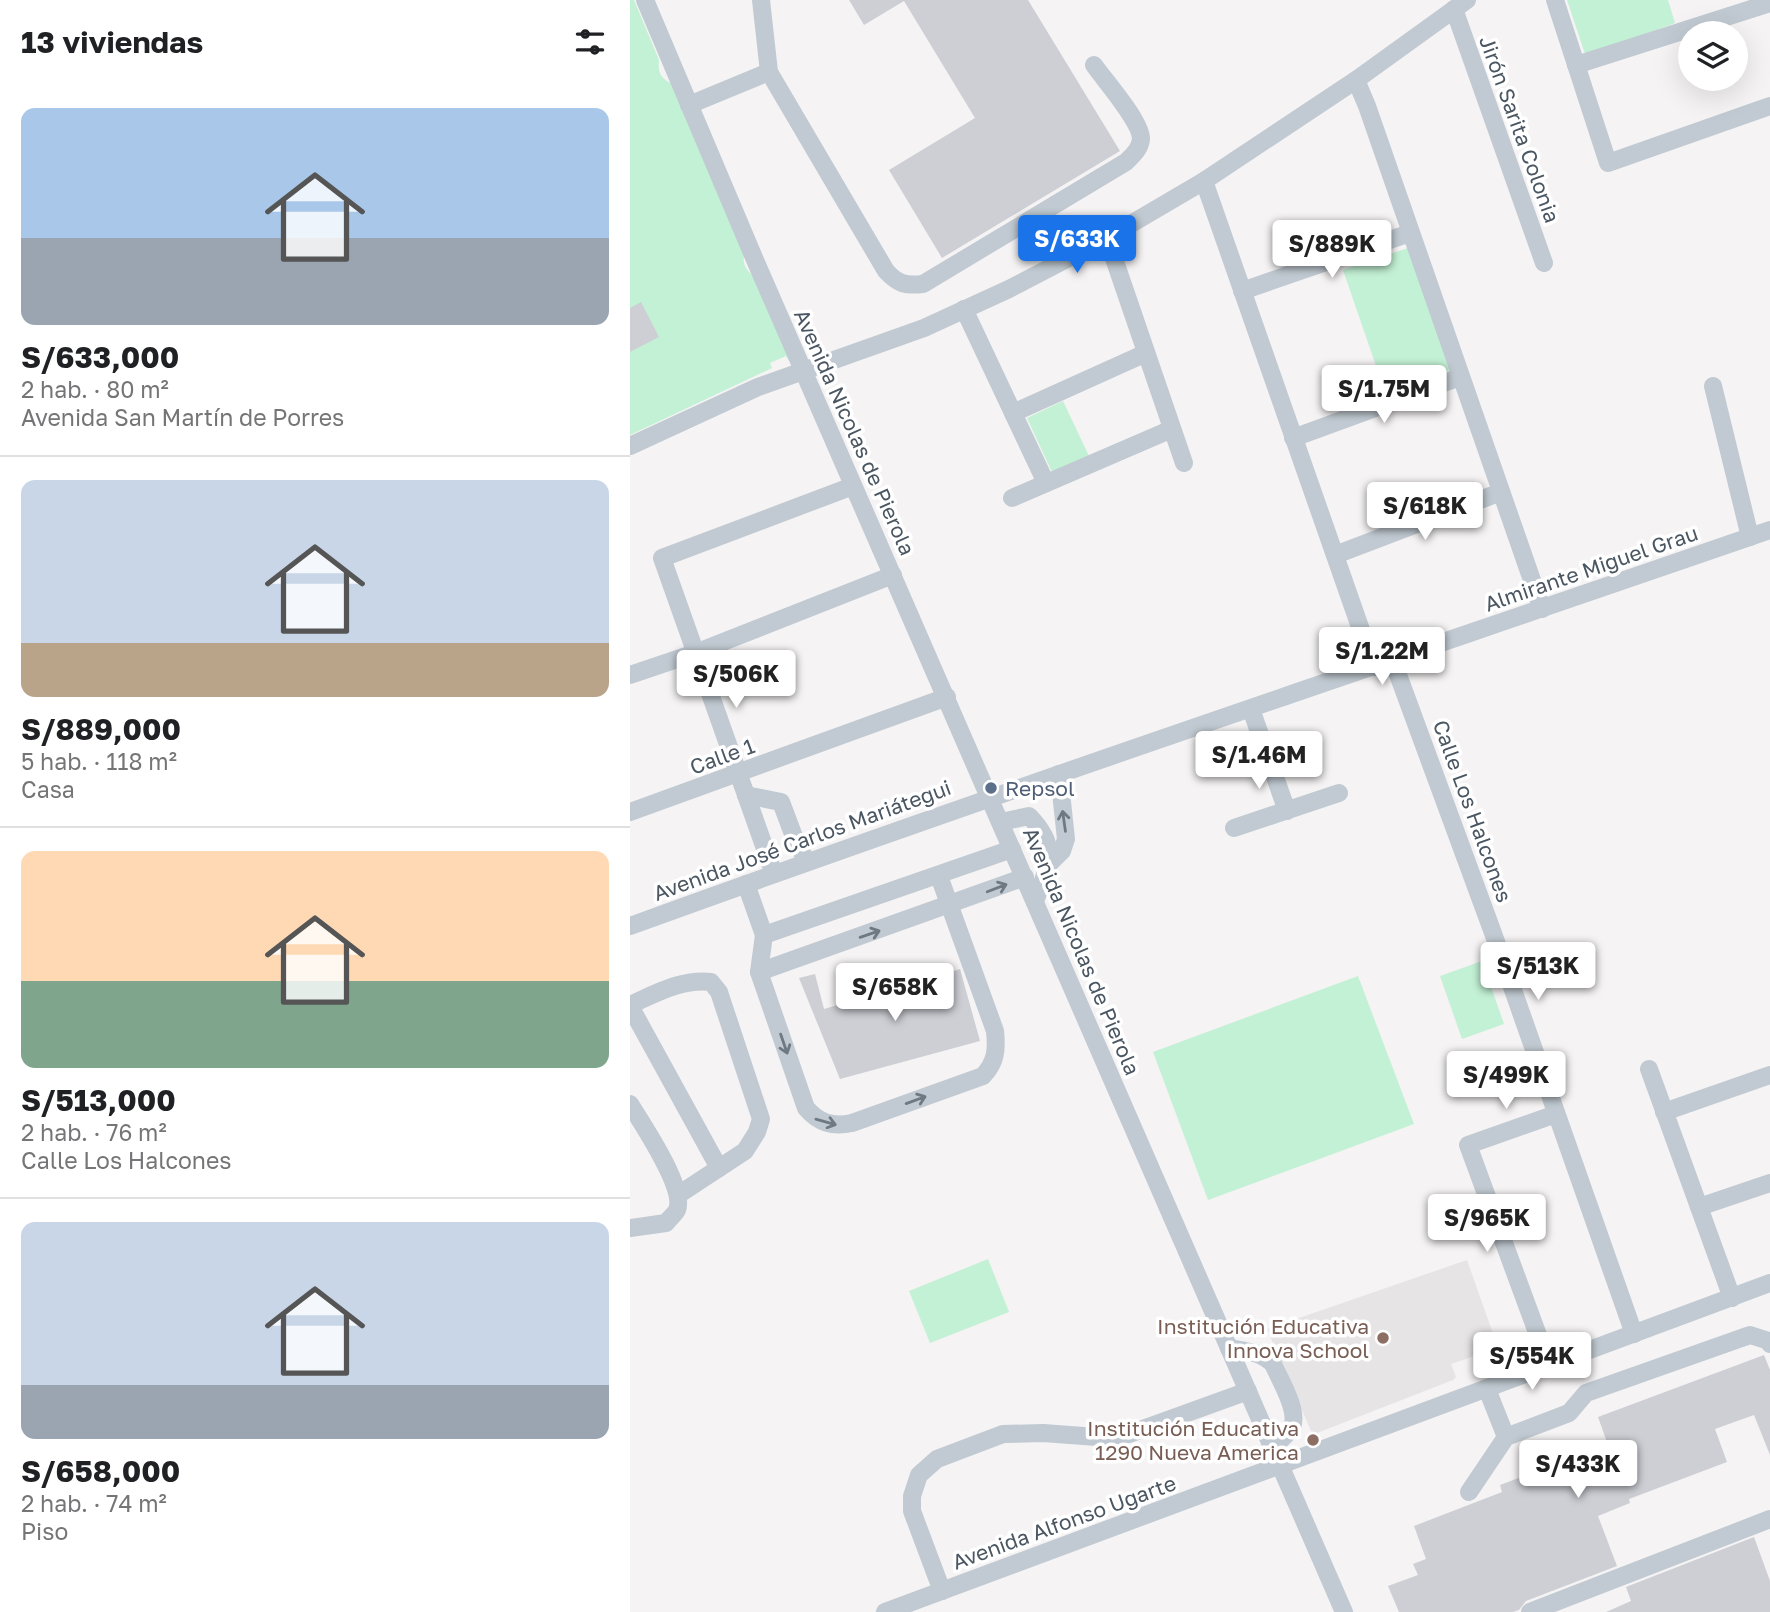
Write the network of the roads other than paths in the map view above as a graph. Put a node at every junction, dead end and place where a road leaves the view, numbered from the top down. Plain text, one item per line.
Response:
1 (645, 0) edge
2 (761, 0) edge
3 (1555, 0) edge
4 (1770, 3) edge
5 (1460, 5) edge
6 (1094, 65) dead end
7 (1576, 65) junction
8 (769, 72) junction
9 (1356, 80) junction
10 (689, 105) junction
11 (1770, 106) edge
12 (1203, 181) junction
13 (1410, 233) junction
14 (1107, 238) junction
15 (1544, 263) dead end
16 (1242, 291) junction
17 (964, 309) junction
18 (1146, 354) junction
19 (803, 370) junction
20 (1460, 377) junction
21 (1713, 386) dead end
22 (1013, 413) junction
23 (1172, 429) junction
24 (1293, 438) junction
25 (630, 446) edge
26 (1184, 463) dead end
27 (1046, 483) junction
28 (853, 486) junction
29 (1501, 492) junction
30 (1012, 498) dead end
31 (1770, 530) edge
32 (1750, 537) junction
33 (1335, 555) junction
34 (893, 575) junction
35 (1542, 609) junction
36 (695, 653) junction
37 (1393, 661) junction
38 (1374, 667) junction
39 (630, 675) edge
40 (947, 697) junction
41 (1251, 709) junction
42 (739, 774) junction
43 (1059, 774) junction
44 (1017, 788) junction
45 (1339, 793) dead end
46 (746, 795) junction
47 (990, 797) junction
48 (1287, 811) junction
49 (630, 812) edge
50 (1029, 817) junction
51 (1001, 822) junction
52 (1234, 828) dead end
53 (796, 842) junction
54 (1012, 849) junction
55 (767, 853) junction
56 (807, 862) junction
57 (1050, 863) junction
58 (774, 874) junction
59 (939, 876) junction
60 (1025, 877) junction
61 (746, 884) junction
62 (1035, 901) junction
63 (950, 906) junction
64 (630, 926) edge
65 (764, 935) junction
66 (759, 972) junction
67 (630, 1005) edge
68 (1649, 1069) dead end
69 (1770, 1075) edge
70 (630, 1104) edge
71 (1664, 1112) junction
72 (1556, 1114) junction
73 (719, 1168) junction
74 (1770, 1183) edge
75 (678, 1195) junction
76 (1699, 1207) junction
77 (630, 1228) edge
78 (1770, 1283) edge
79 (1732, 1298) junction
80 (1634, 1334) junction
81 (1770, 1344) edge
82 (1230, 1348) junction
83 (1549, 1365) junction
84 (1487, 1389) junction
85 (1248, 1391) junction
86 (1506, 1437) junction
87 (1272, 1447) junction
88 (1281, 1467) junction
89 (1469, 1492) dead end
90 (1770, 1519) edge
91 (942, 1591) junction
92 (885, 1612) edge
93 (1345, 1612) edge
94 (1530, 1612) edge

1 - 10 street, Avenida Nicolas de Pierola
2 - 8 street
3 - 7 street
4 - 7 street
5 - 9 street
5 - 15 street, Jirón Sarita Colonia
6 - 8 street
7 - 11 street
8 - 10 street
9 - 12 street
9 - 13 street
10 - 19 street, Avenida Nicolas de Pierola
12 - 14 street
12 - 16 street
13 - 16 street
13 - 20 street
14 - 17 street
14 - 18 street
16 - 24 street
17 - 19 street
17 - 22 street
18 - 22 street
18 - 23 street
19 - 25 street
19 - 28 street, Avenida Nicolas de Pierola
20 - 24 street
20 - 29 street
21 - 32 street
22 - 27 street
23 - 26 street
23 - 27 street
24 - 33 street
27 - 30 street
28 - 34 street, Avenida Nicolas de Pierola
28 - 36 street
29 - 33 street
29 - 35 street
31 - 32 street, Almirante Miguel Grau
32 - 35 street, Almirante Miguel Grau
33 - 38 street
34 - 36 street
34 - 40 street, Avenida Nicolas de Pierola
35 - 37 street, Almirante Miguel Grau
36 - 39 street
36 - 42 street
37 - 38 street, Almirante Miguel Grau
37 - 72 street, Calle Los Halcones
38 - 41 street, Almirante Miguel Grau
40 - 42 street, Calle 1
40 - 47 street, Avenida Nicolas de Pierola
41 - 43 street, Almirante Miguel Grau
41 - 48 street
42 - 46 street
42 - 49 street, Calle 1
43 - 44 street, Almirante Miguel Grau
57 -> 43 street
44 - 47 street, Almirante Miguel Grau
44 - 50 street
45 - 48 street
46 - 53 street
46 - 55 street
47 - 51 street, Avenida Nicolas de Pierola
47 - 56 street, Avenida José Carlos Mariátegui
48 - 52 street
50 - 51 street
50 - 57 street
51 - 54 street, Avenida Nicolas de Pierola
53 - 55 street
53 - 56 street
54 - 59 street
54 - 60 street, Avenida Nicolas de Pierola
55 - 58 street
56 - 58 street, Avenida José Carlos Mariátegui
57 - 62 street
58 - 61 street, Avenida José Carlos Mariátegui
59 - 63 street
59 - 65 street
60 - 62 street, Avenida Nicolas de Pierola
63 -> 60 street
61 - 64 street, Avenida José Carlos Mariátegui
61 - 65 street
62 - 82 street, Avenida Nicolas de Pierola
66 -> 63 street
66 -> 63 street
65 - 66 street
67 - 73 street
67 - 73 street
68 - 71 street
69 - 71 street
70 - 75 street
71 - 76 street
72 - 80 street, Calle Los Halcones
72 - 83 street
73 - 75 street
74 - 76 street
75 - 77 street
76 - 79 street
78 - 79 street, Avenida Alfonso Ugarte
79 - 80 street, Avenida Alfonso Ugarte
80 - 83 street, Avenida Alfonso Ugarte
81 - 86 street
82 - 85 street, Avenida Nicolas de Pierola
82 - 87 street
83 - 84 street, Avenida Alfonso Ugarte
84 - 86 street
84 - 88 street, Avenida Alfonso Ugarte
85 - 87 street, Avenida Nicolas de Pierola
85 - 91 street
86 - 89 street
87 - 88 street, Avenida Nicolas de Pierola
88 - 91 street, Avenida Alfonso Ugarte
88 - 93 street, Avenida Nicolas de Pierola
90 - 94 street
91 - 92 street, Avenida Alfonso Ugarte

